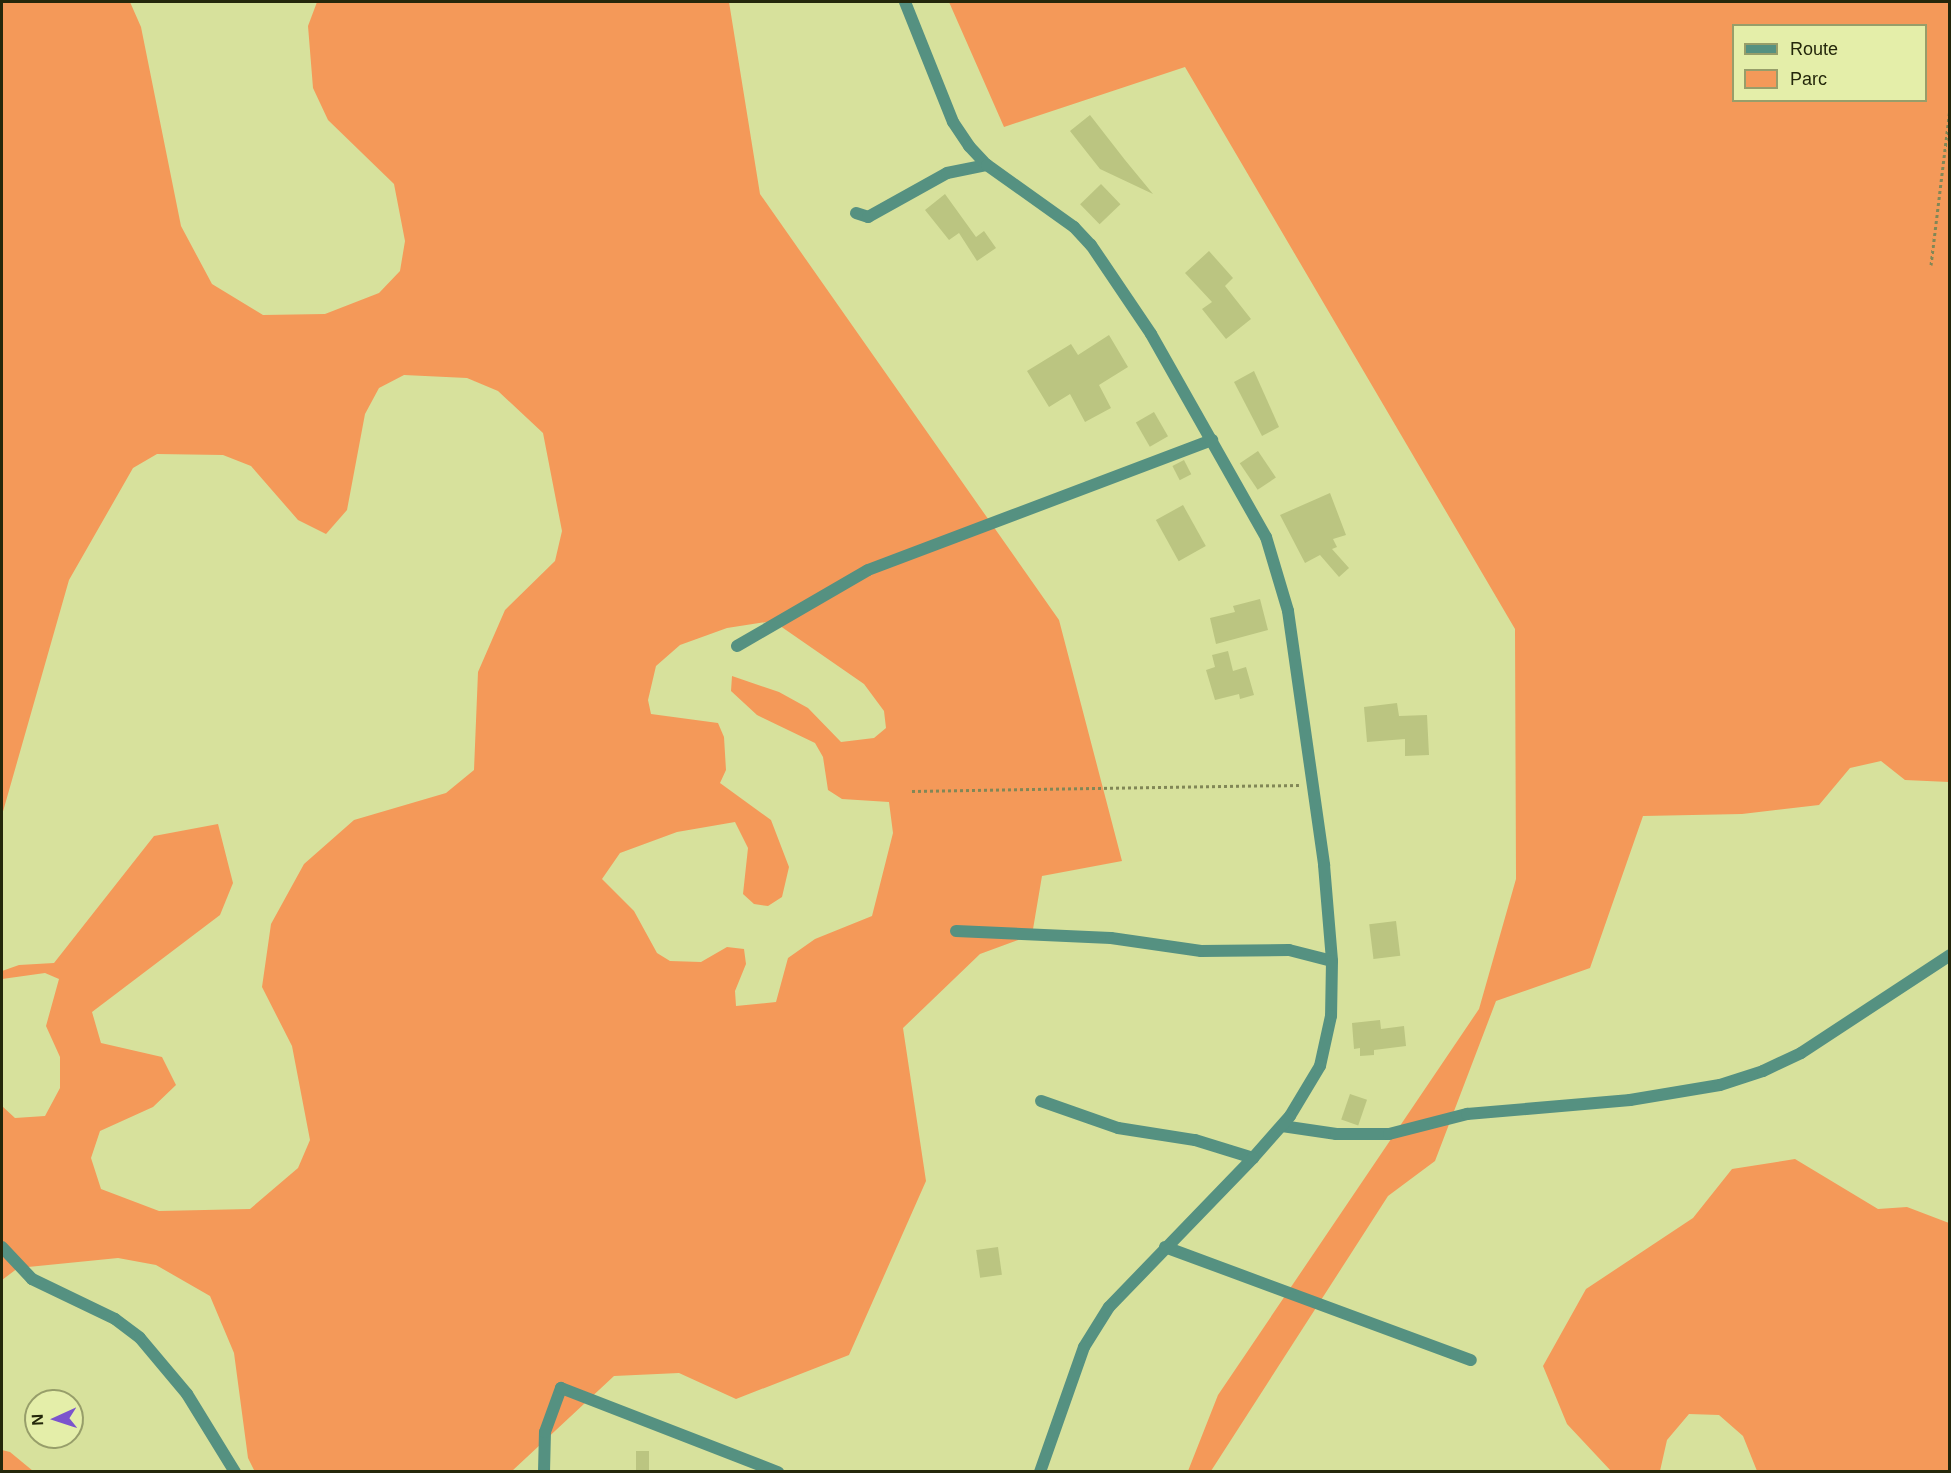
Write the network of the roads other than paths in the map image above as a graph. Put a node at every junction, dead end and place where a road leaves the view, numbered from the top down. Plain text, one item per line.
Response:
1 (905, 2) edge
2 (987, 165) junction
3 (856, 213) dead end
4 (1212, 440) junction
5 (737, 646) dead end
6 (956, 931) dead end
7 (1950, 955) edge
8 (1332, 961) junction
9 (1041, 1101) dead end
10 (1282, 1126) junction
11 (1253, 1158) junction
12 (2, 1247) edge
13 (1165, 1247) junction
14 (1471, 1360) dead end
15 (235, 1472) edge
16 (544, 1472) edge
17 (778, 1472) edge
18 (1040, 1472) edge

1 - 2 street
2 - 3 street
2 - 4 street
4 - 5 street
4 - 8 street
6 - 8 street
7 - 10 street
8 - 10 street
9 - 11 street
10 - 11 street
11 - 13 street
12 - 15 street
13 - 14 street
13 - 18 street
16 - 17 street

